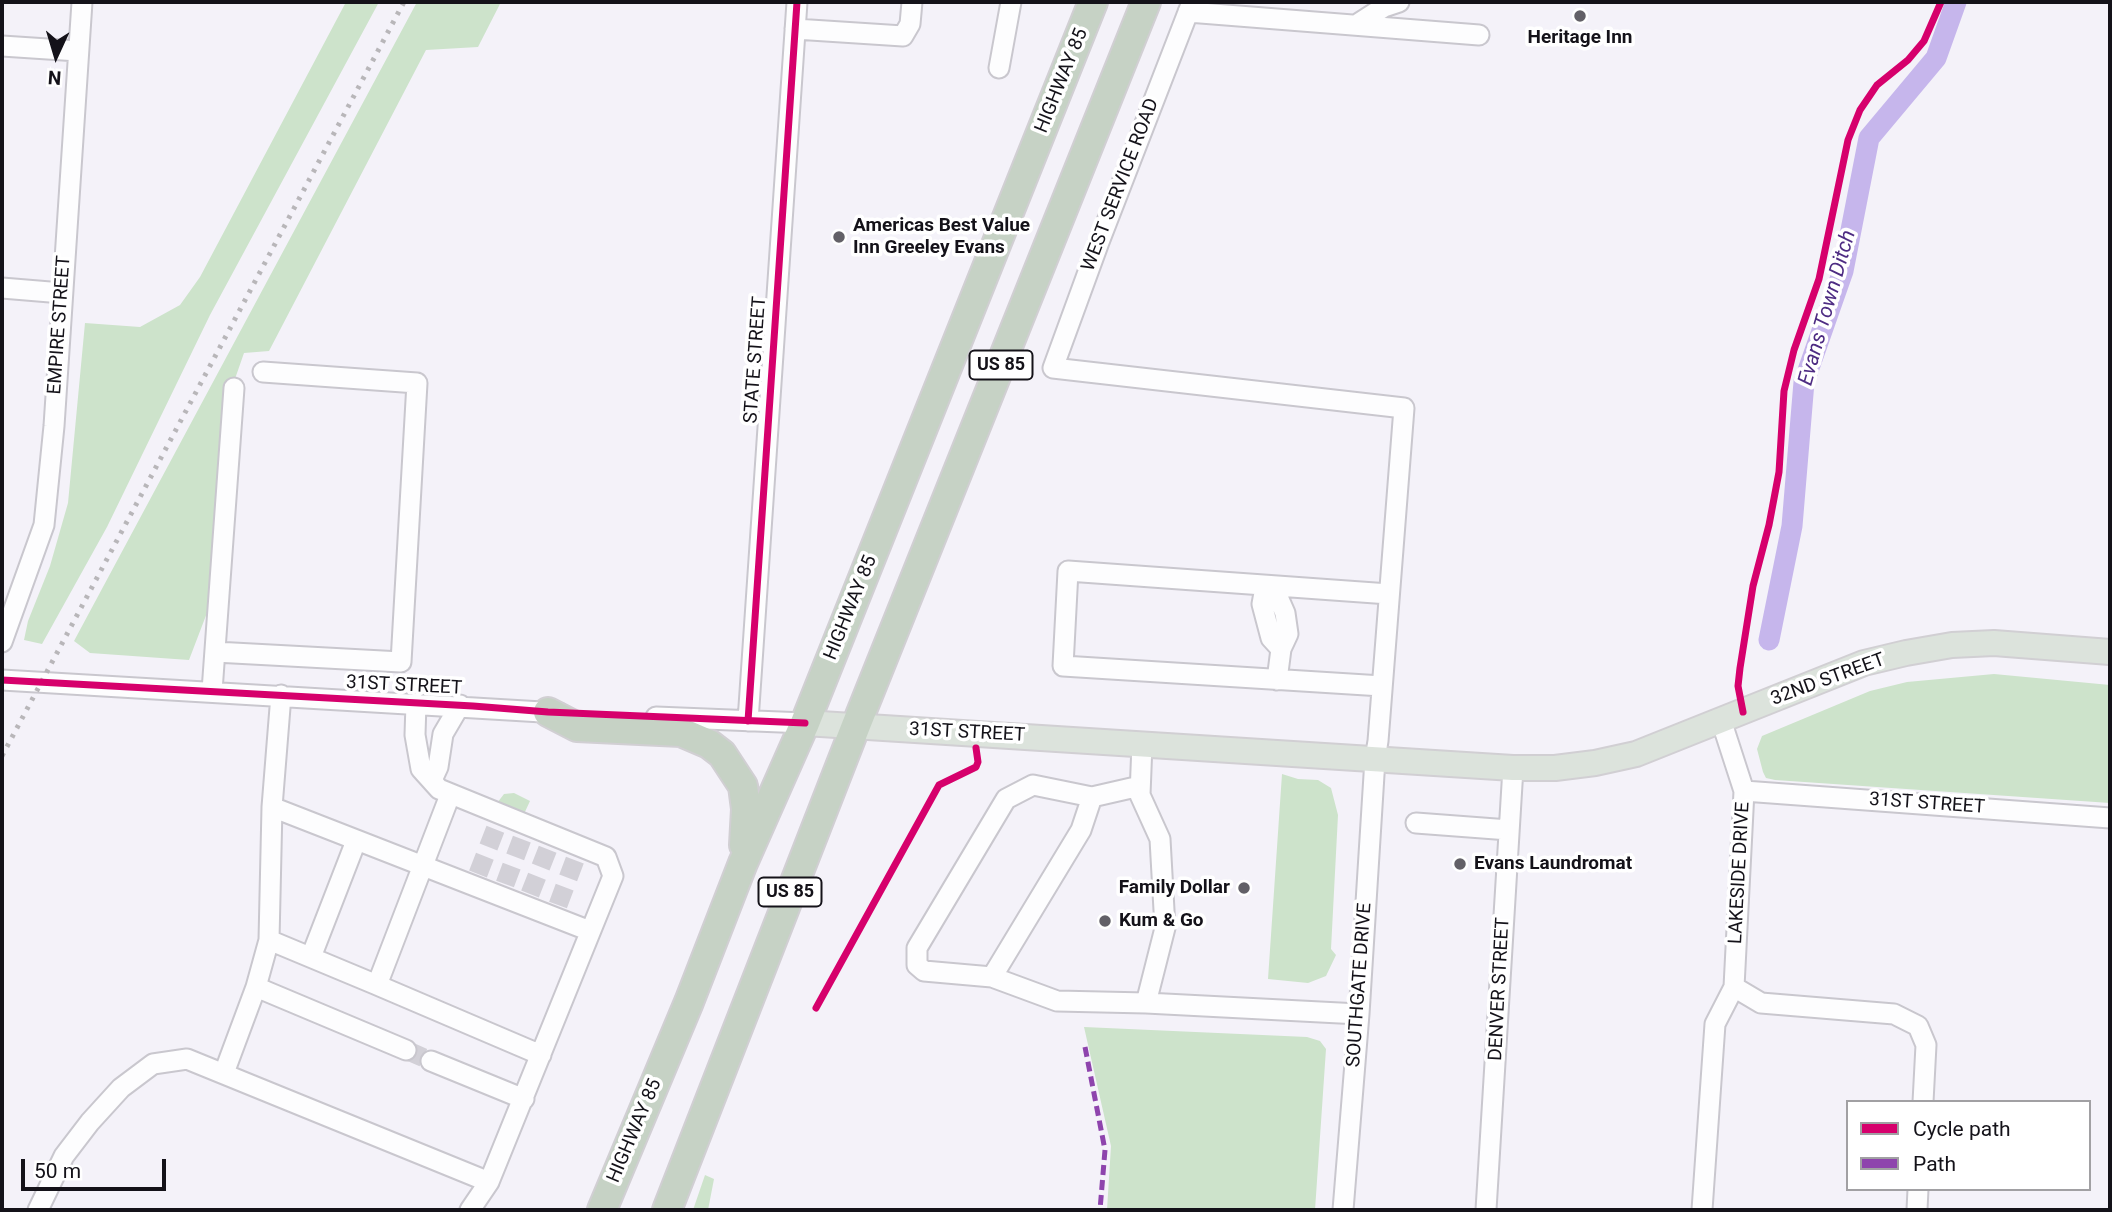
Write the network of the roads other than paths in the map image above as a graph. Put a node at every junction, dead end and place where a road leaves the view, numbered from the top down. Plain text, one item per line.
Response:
1 (82, 2) edge
2 (797, 2) edge
3 (912, 2) edge
4 (1011, 2) edge
5 (1093, 2) edge
6 (1146, 2) edge
7 (1399, 2) edge
8 (1190, 7) edge
9 (1356, 25) junction
10 (795, 29) junction
11 (1479, 35) dead end
12 (2, 46) edge
13 (78, 51) junction
14 (999, 68) dead end
15 (2, 288) edge
16 (62, 293) junction
17 (1053, 368) joint
18 (263, 372) dead end
19 (234, 388) dead end
20 (1263, 589) junction
21 (1389, 594) junction
22 (2, 642) edge
23 (215, 652) junction
24 (2110, 652) edge
25 (2, 680) edge
26 (1277, 680) junction
27 (1382, 686) junction
28 (212, 691) junction
29 (281, 695) junction
30 (416, 703) junction
31 (460, 705) junction
32 (548, 712) junction
33 (1721, 720) junction
34 (748, 721) junction
35 (805, 723) junction
36 (855, 727) junction
37 (1142, 744) junction
38 (1375, 759) junction
39 (1513, 768) junction
40 (432, 780) junction
41 (1140, 786) junction
42 (1744, 791) junction
43 (450, 795) junction
44 (1092, 797) junction
45 (272, 807) junction
46 (2110, 818) edge
47 (1416, 823) dead end
48 (1509, 831) junction
49 (356, 841) junction
50 (743, 863) junction
51 (424, 865) junction
52 (590, 931) junction
53 (269, 940) junction
54 (311, 957) junction
55 (992, 977) junction
56 (377, 985) junction
57 (256, 987) junction
58 (1734, 987) junction
59 (1146, 1003) junction
60 (1359, 1014) junction
61 (406, 1051) tunnel mouth
62 (541, 1055) junction
63 (431, 1061) tunnel mouth
64 (224, 1073) junction
65 (524, 1099) junction
66 (1923, 1100) edge
67 (489, 1182) junction
68 (1918, 1191) edge
69 (45, 1205) edge
70 (470, 1210) edge
71 (602, 1210) edge
72 (667, 1210) edge
73 (1343, 1210) edge
74 (1486, 1210) edge
75 (1702, 1210) edge
76 (1917, 1210) edge

1 - 13 street, EMPIRE STREET
2 - 10 street, STATE STREET
3 - 10 street
4 - 14 street
5 - 35 highway, HIGHWAY 85 / US 85
6 - 36 highway, US 85
7 - 9 street
8 - 9 street
8 - 17 street, WEST SERVICE ROAD
9 - 11 street
10 - 34 street, STATE STREET
12 - 13 street
13 - 16 street, EMPIRE STREET
15 - 16 street
16 - 22 street, EMPIRE STREET
17 - 21 street, SOUTHGATE DRIVE
18 - 23 street
19 - 23 street
20 - 21 street
20 - 26 street
20 - 26 street
21 - 27 street, SOUTHGATE DRIVE
23 - 28 street
24 - 33 main road, 32ND STREET
25 - 28 street, 31ST STREET
26 - 27 street
27 - 38 street, SOUTHGATE DRIVE
28 - 29 street, 31ST STREET
29 - 30 street, 31ST STREET
29 - 45 street
30 - 31 street, 31ST STREET
30 - 40 street
31 - 32 street, 31ST STREET
31 - 40 street
32 - 34 street, 31ST STREET
32 - 50 highway
33 - 39 main road, 32ND STREET
33 - 42 street, LAKESIDE DRIVE
34 - 35 street, 31ST STREET
35 - 36 main road, 31ST STREET
35 - 50 highway, HIGHWAY 85 / US 85
36 - 37 main road, 31ST STREET
36 - 72 highway, US 85
37 - 38 main road, 31ST STREET
37 - 41 street
38 - 39 main road, 31ST STREET
38 - 60 street, SOUTHGATE DRIVE
39 - 48 street, DENVER STREET
40 - 43 street
41 - 44 street
41 - 59 street
42 - 46 street, 31ST STREET
42 - 58 street, LAKESIDE DRIVE
43 - 51 street
43 - 52 street
44 - 55 street
44 - 55 street
45 - 49 street
45 - 53 street
47 - 48 street
48 - 74 street, DENVER STREET
49 - 51 street
49 - 54 street
50 - 71 highway, HIGHWAY 85 / US 85
51 - 52 street
51 - 56 street
52 - 62 street
53 - 54 street
53 - 57 street
54 - 56 street
55 - 59 street
56 - 62 street
57 - 61 street
57 - 64 street
58 - 66 street
58 - 75 street
59 - 60 street
60 - 73 street, SOUTHGATE DRIVE
62 - 65 street
63 - 65 street
64 - 67 street
64 - 69 street
65 - 67 street
67 - 70 street
68 - 76 street

